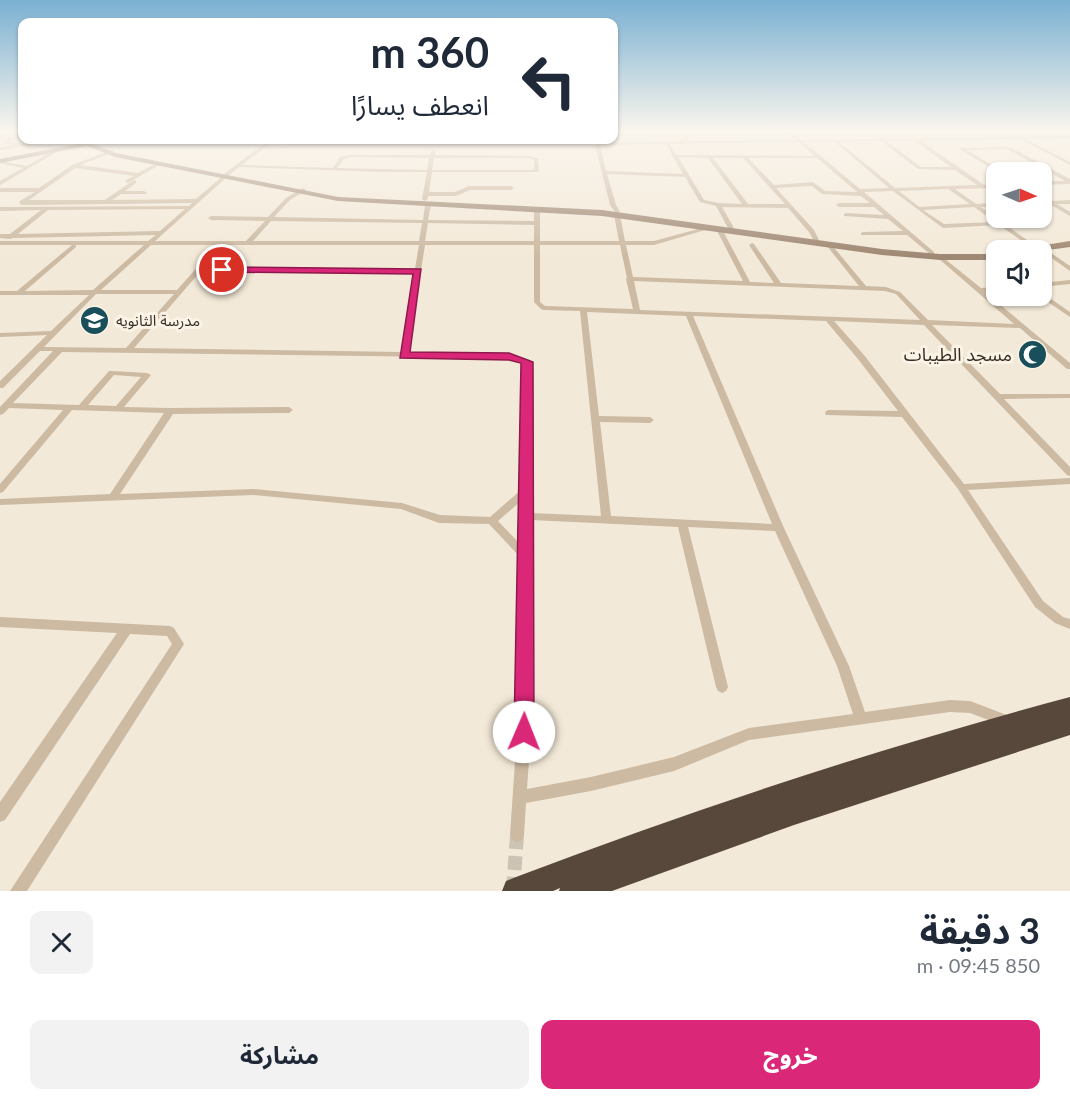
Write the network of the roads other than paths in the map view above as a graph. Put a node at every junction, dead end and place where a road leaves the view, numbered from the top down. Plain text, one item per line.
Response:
1 (605, 172) edge
2 (15, 173) edge
3 (65, 173) edge
4 (121, 173) edge
5 (143, 173) edge
6 (208, 173) edge
7 (230, 173) edge
8 (430, 173) edge
9 (617, 173) edge
10 (683, 173) edge
11 (721, 173) edge
12 (760, 173) edge
13 (837, 173) edge
14 (875, 173) edge
15 (962, 173) edge
16 (1054, 173) edge
17 (138, 175) junction
18 (225, 176) junction
19 (685, 176) junction
20 (1, 181) edge
21 (1070, 181) edge
22 (1052, 182) edge
23 (773, 187) junction
24 (982, 187) junction
25 (986, 187) edge
26 (511, 188) dead end
27 (950, 188) junction
28 (0, 190) edge
29 (40, 190) junction
30 (897, 190) junction
31 (300, 191) junction
32 (121, 192) junction
33 (861, 192) junction
34 (144, 193) dead end
35 (427, 200) junction
36 (106, 201) junction
37 (197, 201) junction
38 (22, 202) junction
39 (1070, 202) edge
40 (1052, 203) edge
41 (1052, 204) edge
42 (718, 205) junction
43 (838, 205) dead end
44 (877, 205) junction
45 (986, 205) edge
46 (747, 206) junction
47 (789, 206) junction
48 (975, 206) junction
49 (188, 207) junction
50 (920, 208) junction
51 (0, 209) edge
52 (12, 209) junction
53 (46, 209) junction
54 (537, 209) junction
55 (563, 209) junction
56 (616, 210) junction
57 (986, 213) edge
58 (1070, 214) edge
59 (846, 215) dead end
60 (891, 217) junction
61 (211, 218) dead end
62 (269, 219) junction
63 (427, 222) junction
64 (677, 222) junction
65 (537, 223) junction
66 (986, 225) edge
67 (717, 228) junction
68 (730, 228) junction
69 (1008, 228) edge
70 (160, 233) junction
71 (910, 233) junction
72 (863, 234) dead end
73 (0, 236) edge
74 (674, 237) junction
75 (816, 240) junction
76 (1024, 240) edge
77 (152, 242) junction
78 (223, 242) junction
79 (248, 243) junction
80 (422, 243) junction
81 (622, 243) junction
82 (1070, 243) edge
83 (5, 244) edge
84 (537, 244) junction
85 (752, 245) dead end
86 (829, 245) junction
87 (74, 246) junction
88 (1052, 248) edge
89 (1070, 249) edge
90 (1052, 251) edge
91 (936, 255) junction
92 (986, 255) edge
93 (1052, 259) edge
94 (1070, 269) edge
95 (199, 270) junction
96 (418, 271) junction
97 (629, 279) junction
98 (1070, 282) edge
99 (748, 284) junction
100 (1052, 284) edge
101 (779, 285) junction
102 (865, 289) junction
103 (979, 290) junction
104 (986, 290) edge
105 (96, 291) junction
106 (20, 292) junction
107 (179, 292) junction
108 (2, 294) edge
109 (1052, 302) edge
110 (583, 310) junction
111 (637, 312) junction
112 (689, 314) junction
113 (1070, 315) edge
114 (829, 320) junction
115 (927, 322) junction
116 (1021, 326) junction
117 (55, 333) junction
118 (0, 334) edge
119 (40, 348) junction
120 (60, 349) junction
121 (128, 350) junction
122 (404, 355) junction
123 (1070, 367) edge
124 (2, 383) edge
125 (1070, 396) edge
126 (998, 397) junction
127 (70, 407) junction
128 (82, 407) junction
129 (3, 409) edge
130 (118, 409) junction
131 (289, 410) dead end
132 (170, 411) junction
133 (829, 413) dead end
134 (905, 414) junction
135 (596, 419) junction
136 (650, 420) dead end
137 (1059, 461) junction
138 (1070, 461) edge
139 (1070, 473) edge
140 (1070, 481) edge
141 (961, 487) junction
142 (528, 489) junction
143 (0, 490) edge
144 (114, 496) junction
145 (0, 502) edge
146 (527, 516) junction
147 (606, 519) junction
148 (492, 521) junction
149 (682, 524) junction
150 (780, 528) junction
151 (527, 557) junction
152 (0, 622) edge
153 (1070, 624) edge
154 (127, 628) junction
155 (722, 687) dead end
156 (1070, 708) edge
157 (861, 719) junction
158 (1012, 723) junction
159 (1070, 724) edge
160 (520, 797) junction
161 (0, 815) edge
162 (518, 835) tunnel mouth
163 (18, 891) edge
164 (516, 891) edge
165 (573, 891) edge

1 - 56 street
2 - 20 street
3 - 29 street
4 - 17 street
5 - 17 street
6 - 18 main road
7 - 18 street
8 - 35 street
9 - 19 street
10 - 19 street
11 - 46 street
12 - 23 street
13 - 33 street
14 - 30 street
15 - 24 street
16 - 21 street
17 - 32 street
18 - 31 main road
18 - 37 street
19 - 42 street
21 - 22 street
23 - 33 street
23 - 47 street
24 - 25 street
24 - 27 street
26 - 35 street
27 - 30 street
27 - 48 street
28 - 29 street
29 - 38 street
30 - 33 street
30 - 50 street
31 - 35 main road
31 - 62 street
32 - 34 street
32 - 36 street
33 - 44 street
35 - 54 main road
35 - 55 main road
35 - 63 street
36 - 37 street
36 - 38 street
37 - 49 street
38 - 52 street
39 - 40 street
41 - 58 street
42 - 46 street
42 - 68 street
43 - 44 street
44 - 60 street
45 - 48 street
46 - 47 street
47 - 75 street
48 - 50 street
48 - 57 street
49 - 53 street
49 - 70 street
50 - 66 street
51 - 52 street
52 - 53 street
53 - 83 street
54 - 55 main road
54 - 65 street
55 - 56 main road
55 - 56 main road
56 - 64 main road
56 - 68 main road
56 - 81 street
59 - 60 street
60 - 71 street
61 - 62 street
62 - 63 street
62 - 79 street
63 - 65 street
63 - 80 street
64 - 67 main road
64 - 74 street
65 - 84 street
67 - 74 street
67 - 86 main road
67 - 99 street
68 - 75 main road
69 - 76 street
70 - 77 street
70 - 83 street
71 - 72 street
71 - 91 street
73 - 83 street
74 - 81 street
75 - 91 main road
77 - 78 street
77 - 83 street
77 - 87 street
77 - 105 street
78 - 79 street
78 - 95 street
79 - 80 street
80 - 84 street
80 - 96 street
81 - 84 street
81 - 97 street
82 - 88 main road
83 - 87 street
84 - 110 street
85 - 101 street
86 - 91 main road
86 - 102 street
87 - 106 street
89 - 90 main road
91 - 92 main road
91 - 103 street
93 - 94 street
95 - 96 street
95 - 107 street
96 - 122 street
97 - 99 street
97 - 111 street
98 - 100 street
99 - 101 street
101 - 102 street
102 - 115 street
103 - 104 street
103 - 116 street
105 - 106 street
105 - 107 street
105 - 117 street
106 - 108 street
107 - 121 street
109 - 113 street
110 - 111 street
110 - 135 street
111 - 112 street
112 - 114 street
112 - 150 street
114 - 115 street
114 - 134 street
115 - 116 street
115 - 126 street
116 - 123 street
117 - 118 street
117 - 119 street
119 - 120 street
119 - 124 street
120 - 121 street
120 - 129 street
121 - 122 street
122 - 142 street
125 - 126 street
126 - 137 street
127 - 128 street
127 - 129 street
127 - 143 street
128 - 130 street
128 - 130 street
130 - 132 street
131 - 132 street
132 - 144 street
133 - 134 street
134 - 141 street
135 - 136 street
135 - 147 street
137 - 138 street
137 - 139 street
140 - 141 street
141 - 153 street
142 - 146 street
142 - 148 street
144 - 145 street
144 - 148 street
146 - 147 street
146 - 151 street
147 - 149 street
148 - 151 street
149 - 150 street
149 - 155 street
150 - 157 street
151 - 160 street
152 - 154 street
154 - 161 street
154 - 163 street
156 - 158 highway
157 - 158 street
157 - 160 street
158 - 164 highway
159 - 165 highway
160 - 162 street

